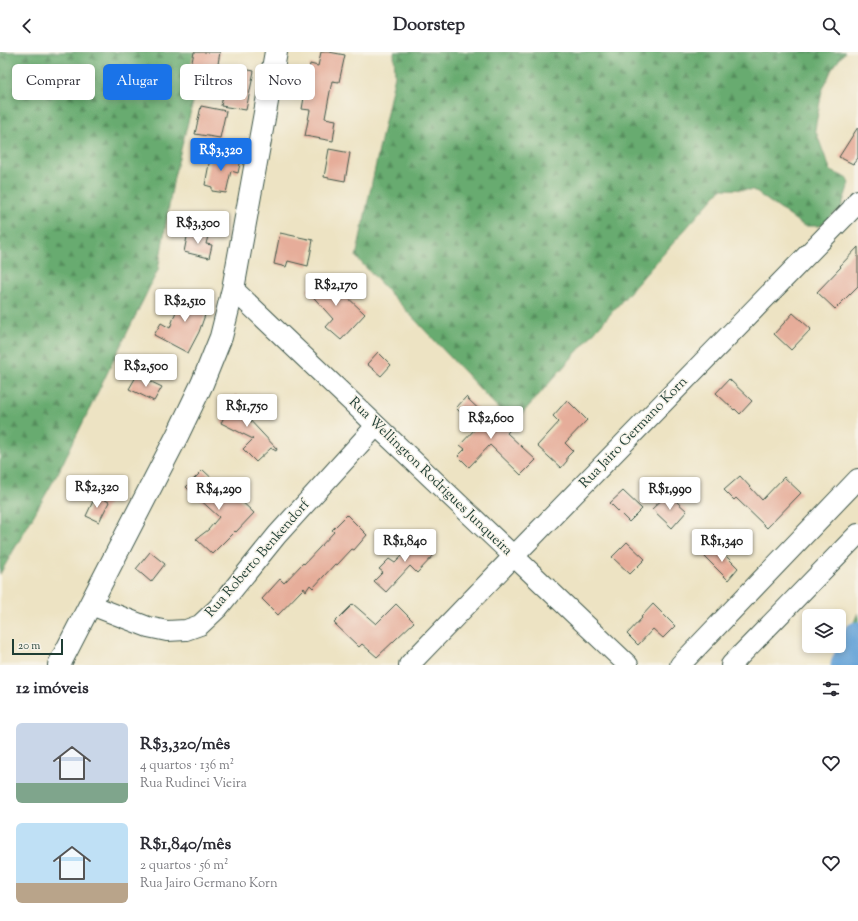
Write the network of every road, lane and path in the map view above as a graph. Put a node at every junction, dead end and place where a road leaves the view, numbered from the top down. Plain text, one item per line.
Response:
1 (276, 52) edge
2 (856, 209) edge
3 (233, 289) junction
4 (376, 426) junction
5 (858, 479) edge
6 (858, 534) edge
7 (514, 556) junction
8 (90, 606) junction
9 (59, 665) edge
10 (409, 665) edge
11 (628, 665) edge
12 (680, 665) edge
13 (732, 665) edge

1 - 3 street
2 - 7 street, Rua Jairo Germano Korn
3 - 4 street, Rua Wellington Rodrigues Junqueira
3 - 8 street
4 - 7 street, Rua Wellington Rodrigues Junqueira
4 - 8 street, Rua Roberto Benkendorf
5 - 12 street
6 - 13 street
7 - 10 street, Rua Jairo Germano Korn
7 - 11 street, Rua Wellington Rodrigues Junqueira
8 - 9 street

